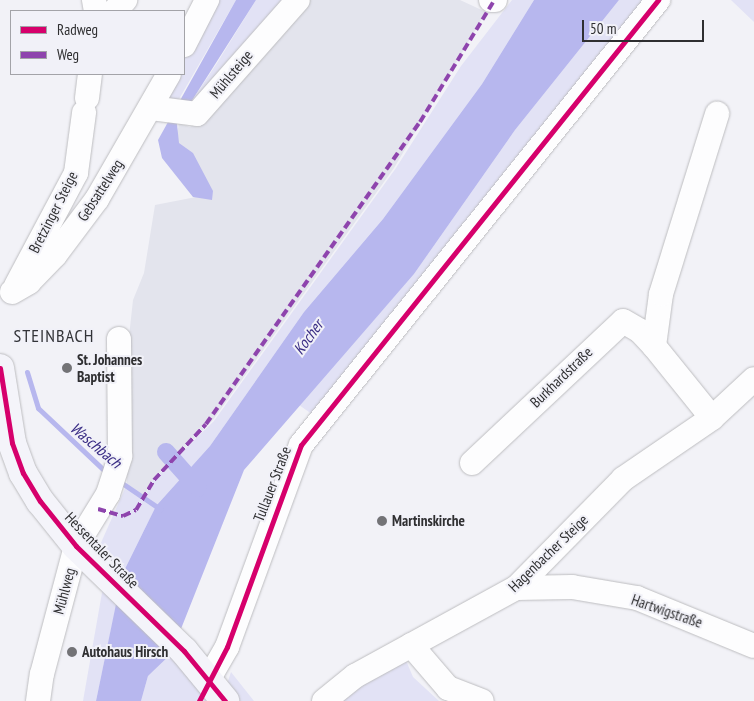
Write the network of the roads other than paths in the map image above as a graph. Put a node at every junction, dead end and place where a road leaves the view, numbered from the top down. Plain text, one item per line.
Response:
1 (125, 0) edge
2 (207, 0) edge
3 (298, 0) edge
4 (658, 0) edge
5 (115, 10) edge
6 (185, 43) edge
7 (90, 75) edge
8 (169, 75) edge
9 (158, 109) junction
10 (717, 114) dead end
11 (6, 296) edge
12 (118, 340) dead end
13 (654, 346) junction
14 (0, 368) edge
15 (754, 378) edge
16 (712, 418) junction
17 (6, 446) edge
18 (472, 463) dead end
19 (76, 546) junction
20 (516, 588) junction
21 (411, 645) junction
22 (754, 646) edge
23 (216, 691) edge
24 (38, 701) edge
25 (324, 701) edge
26 (482, 701) edge

1 - 5 street
2 - 6 street
3 - 9 street, Mühlsteige
4 - 23 street, Tullauer Straße
7 - 11 street, Bretzinger Steige
8 - 9 street, Gebsattelweg
9 - 11 street, Gebsattelweg
10 - 13 street
12 - 19 street, Mühlweg
13 - 16 street, Burkhardstraße
13 - 18 street, Burkhardstraße
14 - 17 main road, Hessentaler Straße
15 - 16 street, Hagenbacher Steige
16 - 20 street, Hagenbacher Steige
17 - 19 main road, Hessentaler Straße
19 - 23 main road, Hessentaler Straße
19 - 24 street, Mühlweg
20 - 21 street, Hagenbacher Steige
20 - 22 street, Hartwigstraße
21 - 25 street, Hagenbacher Steige
21 - 26 street

